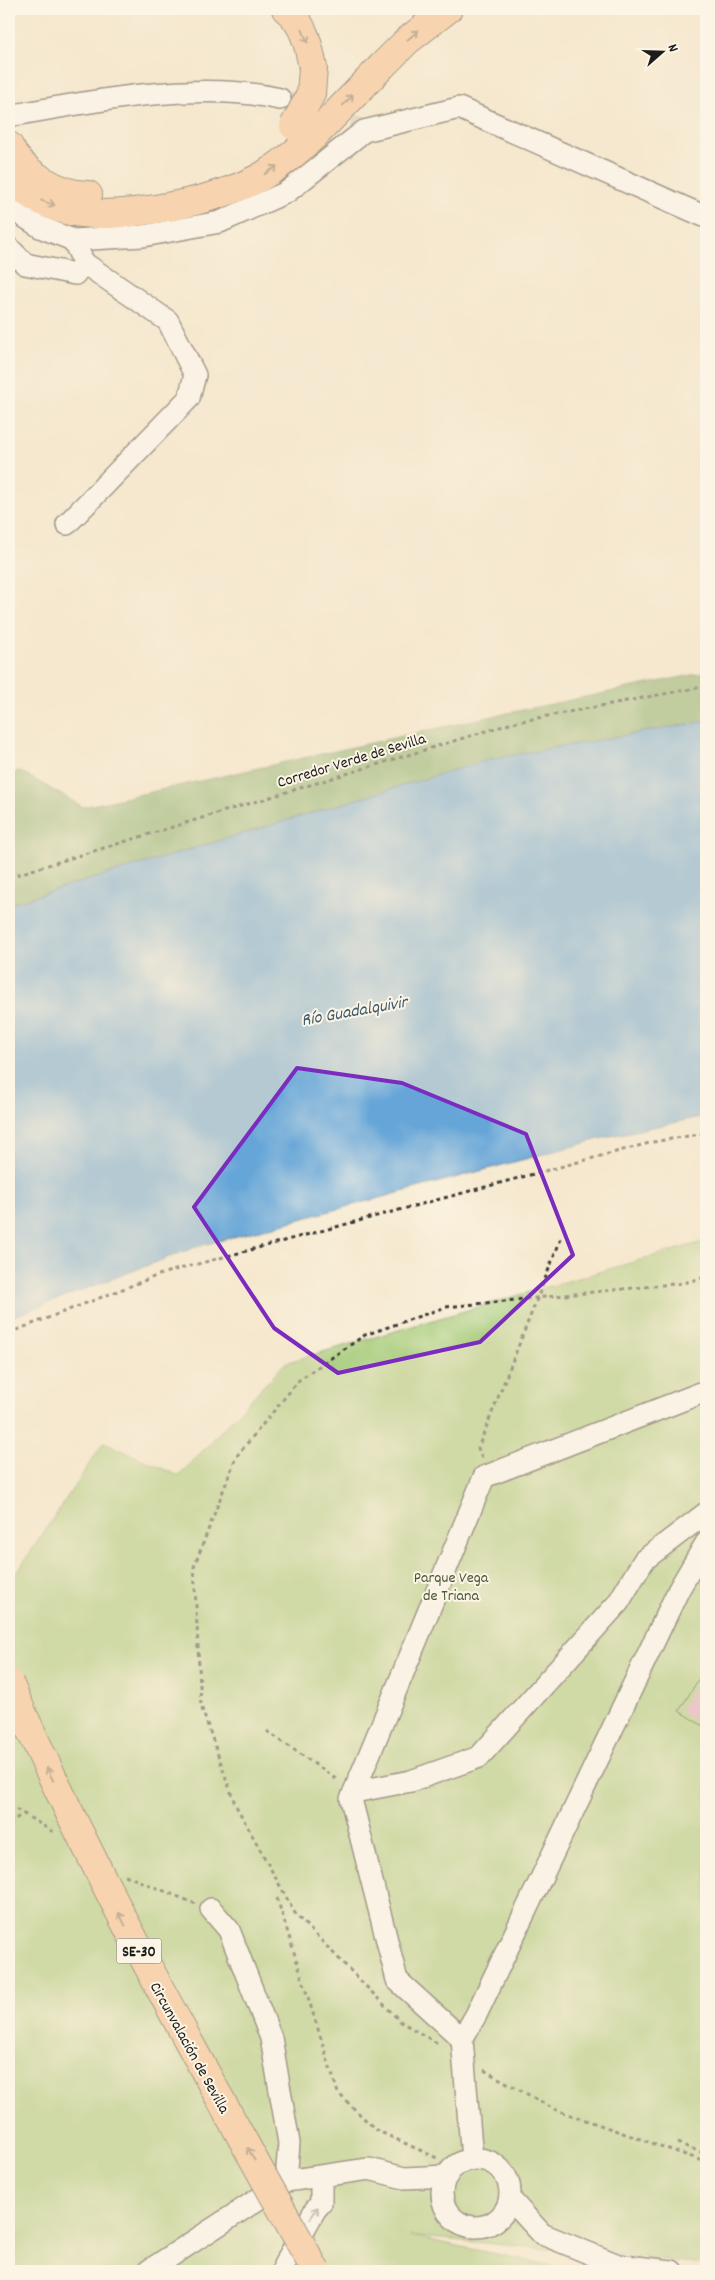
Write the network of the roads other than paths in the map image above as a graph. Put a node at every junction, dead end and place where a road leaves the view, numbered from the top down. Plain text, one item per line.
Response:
1 (286, 9) edge
2 (448, 9) edge
3 (280, 99) tunnel mouth
4 (9, 116) edge
5 (304, 131) junction
6 (9, 146) edge
7 (9, 175) edge
8 (9, 207) edge
9 (706, 217) edge
10 (73, 240) junction
11 (9, 248) edge
12 (84, 263) junction
13 (67, 524) dead end
14 (706, 1391) edge
15 (706, 1513) edge
16 (706, 1543) edge
17 (9, 1684) edge
18 (354, 1792) junction
19 (210, 1909) road end
20 (462, 2039) junction
21 (472, 2159) junction
22 (449, 2173) junction
23 (321, 2176) junction
24 (286, 2181) junction
25 (510, 2199) junction
26 (148, 2271) edge
27 (284, 2271) edge
28 (316, 2271) edge
29 (672, 2271) edge

1 -> 5 highway, bridge
5 -> 2 highway, bridge
3 - 4 street
5 - 6 highway
7 -> 5 highway
8 - 10 street
9 - 10 street
10 - 12 street
11 - 12 street
12 - 13 street
14 - 18 street
15 - 18 street
16 - 20 street
28 -> 17 highway, Circunvalación de Sevilla / SE-30, bridge
18 - 20 street
19 - 24 street
20 - 21 street
21 - 22 street
21 - 25 street
22 - 23 street
22 - 25 street
23 - 24 street
27 -> 23 street
24 - 26 street
25 - 29 street

